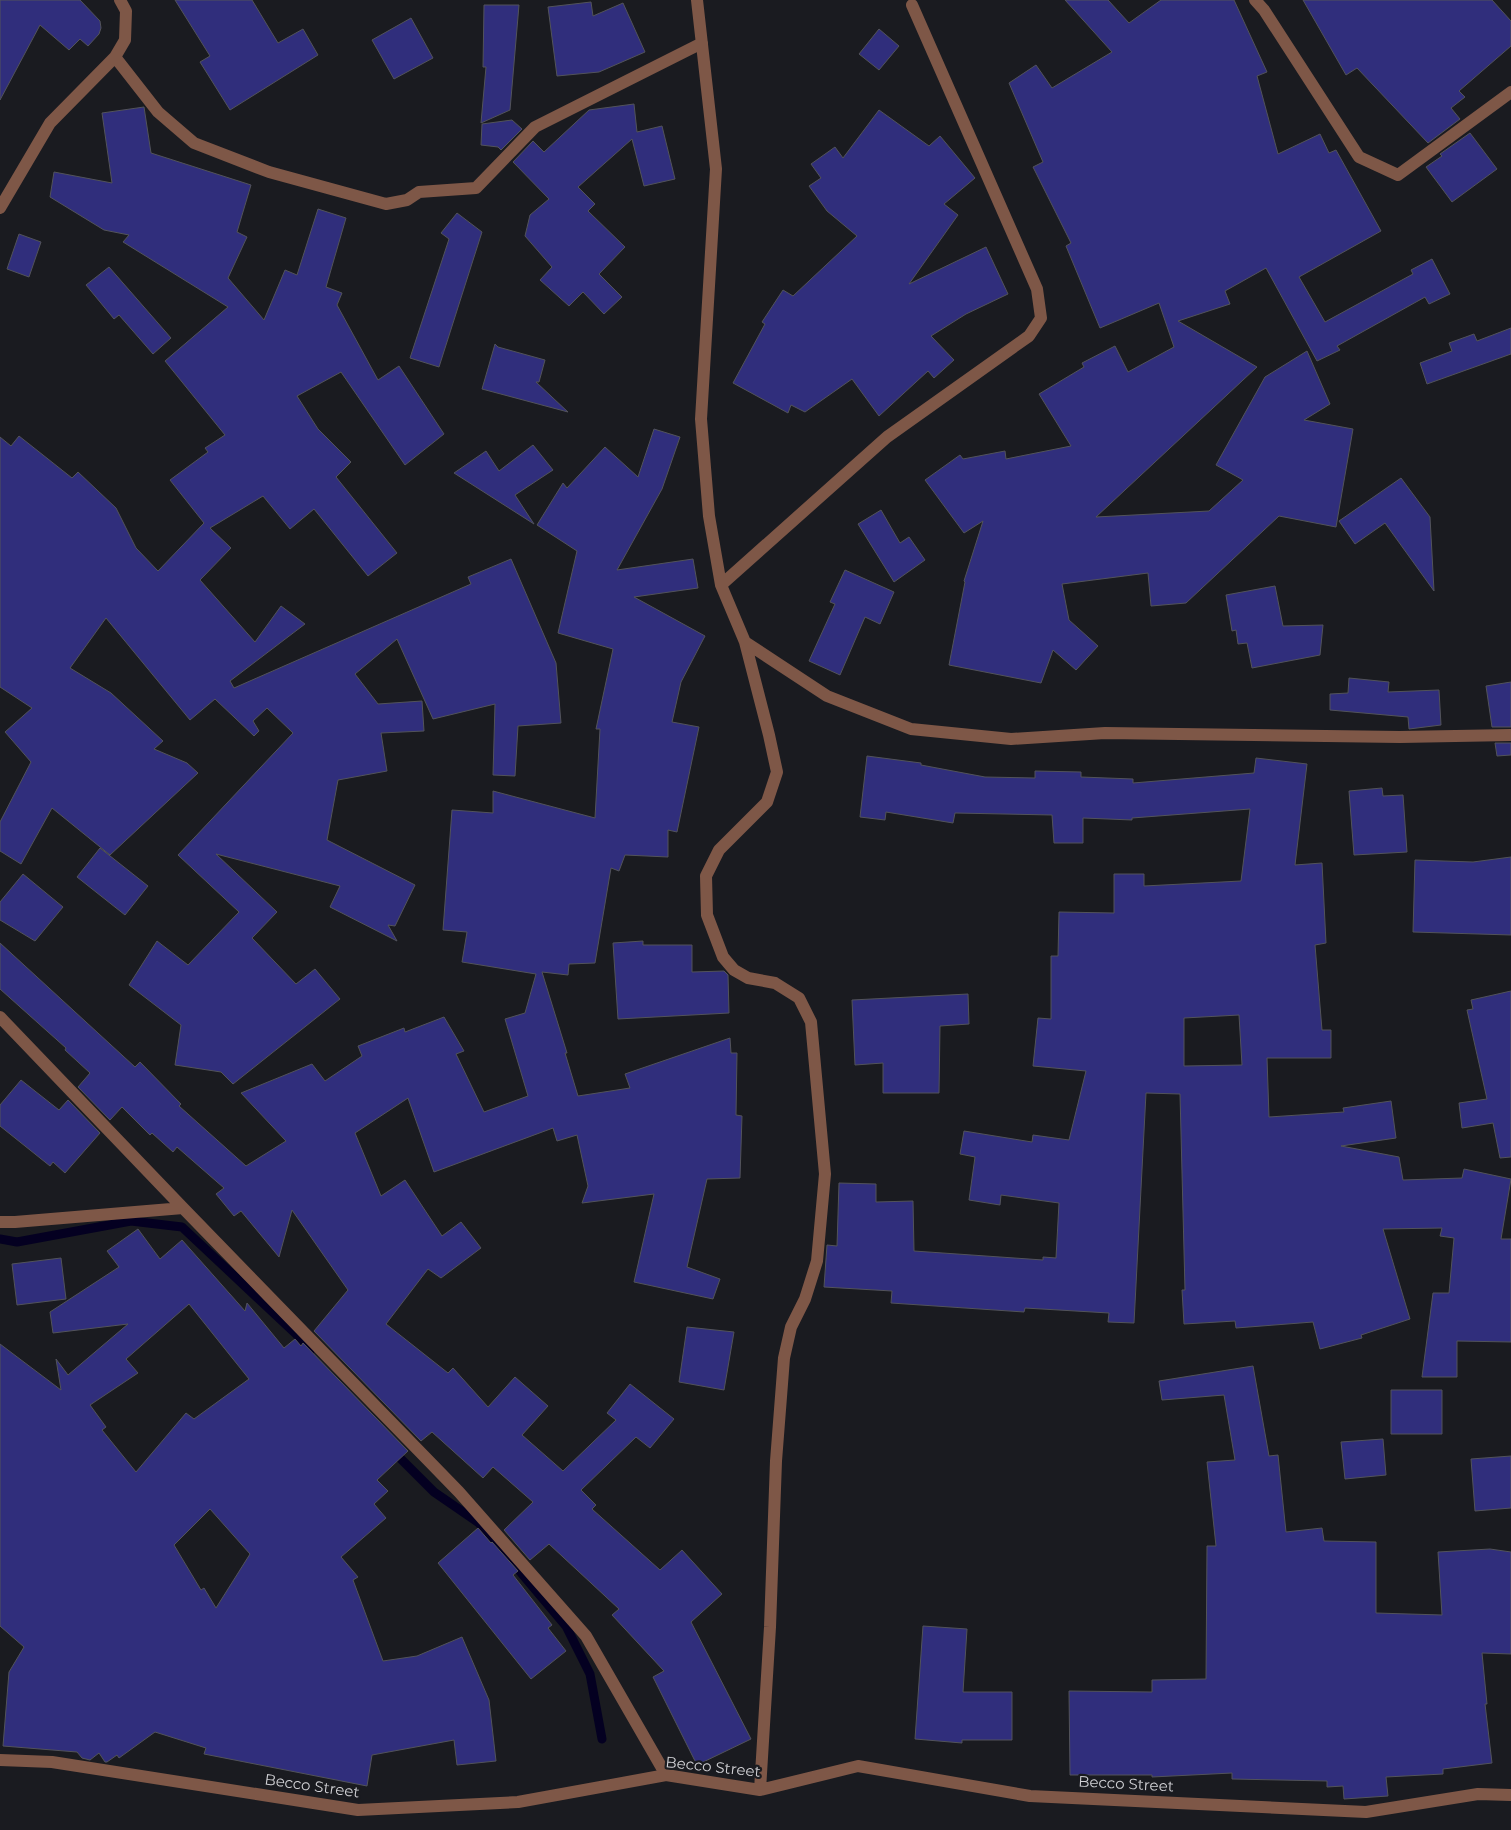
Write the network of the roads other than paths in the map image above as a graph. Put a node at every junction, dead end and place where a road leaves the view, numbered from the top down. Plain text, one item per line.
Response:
1 (120, 0) edge
2 (697, 0) edge
3 (1255, 0) edge
4 (912, 4) dead end
5 (702, 43) junction
6 (115, 57) junction
7 (1511, 92) edge
8 (0, 208) edge
9 (721, 585) junction
10 (745, 642) junction
11 (1511, 735) edge
12 (0, 1017) edge
13 (183, 1208) junction
14 (0, 1222) edge
15 (0, 1760) edge
16 (666, 1775) junction
17 (760, 1790) junction
18 (1511, 1795) edge

1 - 6 street
2 - 5 street
3 - 7 street
4 - 9 street
5 - 6 street
5 - 9 street
6 - 8 street
9 - 10 street
10 - 11 street
10 - 17 street
12 - 13 street
13 - 14 street
13 - 16 street
15 - 16 street, Becco Street
16 - 17 street, Becco Street
17 - 18 street, Becco Street

